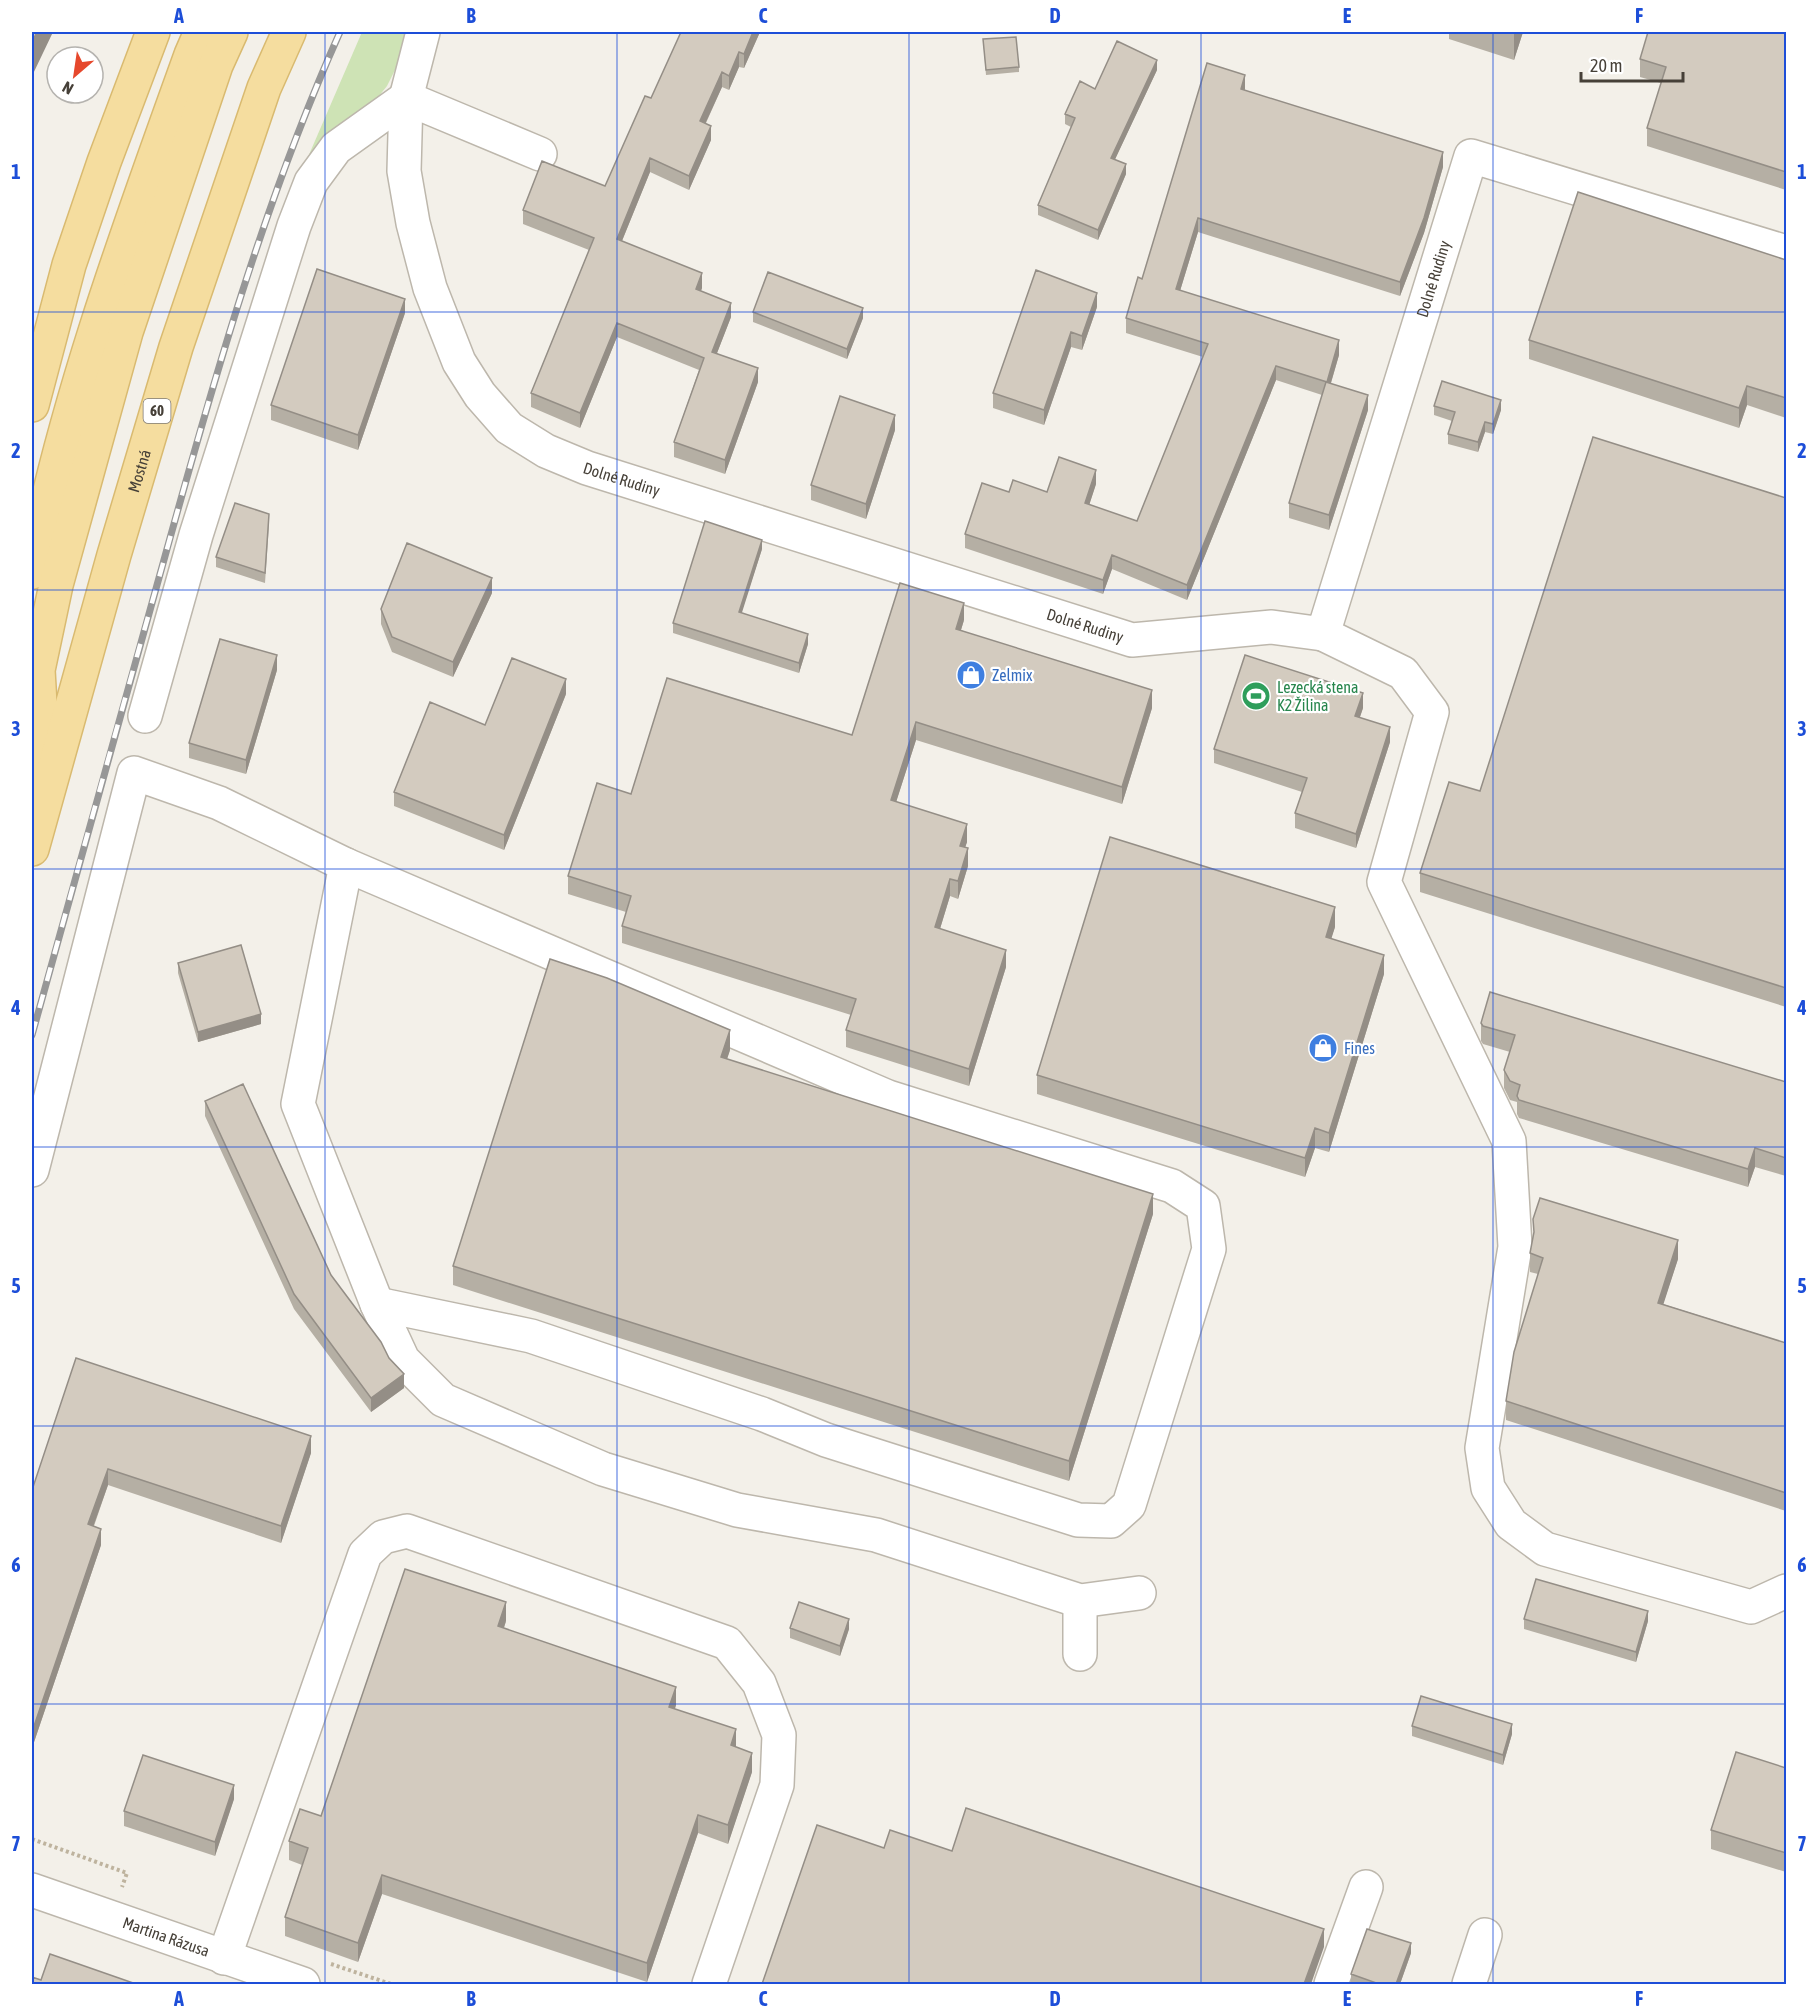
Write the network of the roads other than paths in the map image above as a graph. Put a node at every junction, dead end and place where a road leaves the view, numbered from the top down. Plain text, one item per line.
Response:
1 (153, 32) edge
2 (201, 32) edge
3 (231, 32) edge
4 (289, 32) edge
5 (423, 32) edge
6 (406, 98) junction
7 (540, 154) dead end
8 (1786, 252) edge
9 (32, 405) edge
10 (32, 572) edge
11 (1323, 634) junction
12 (145, 716) dead end
13 (46, 798) junction
14 (32, 849) edge
15 (346, 865) junction
16 (32, 1170) edge
17 (377, 1304) junction
18 (1786, 1591) edge
19 (1139, 1593) dead end
20 (1080, 1601) junction
21 (1080, 1654) dead end
22 (1366, 1887) dead end
23 (32, 1890) edge
24 (1485, 1935) dead end
25 (224, 1958) junction
26 (303, 1984) edge
27 (708, 1984) edge
28 (1331, 1984) edge
29 (1469, 1984) edge

1 - 9 main road
2 - 10 main road
3 - 13 main road
4 - 13 main road, Mostná / 60
5 - 6 street, Dolné Rudiny
6 - 7 street
6 - 11 street, Dolné Rudiny
6 - 12 street
8 - 11 street, Dolné Rudiny
11 - 18 street
13 - 14 main road, Mostná / 60
15 - 16 street
15 - 17 street
15 - 17 street
17 - 20 street
19 - 20 street
20 - 21 street
22 - 28 street
23 - 25 street, Martina Rázusa
24 - 29 street
25 - 26 street, Martina Rázusa
25 - 27 street

